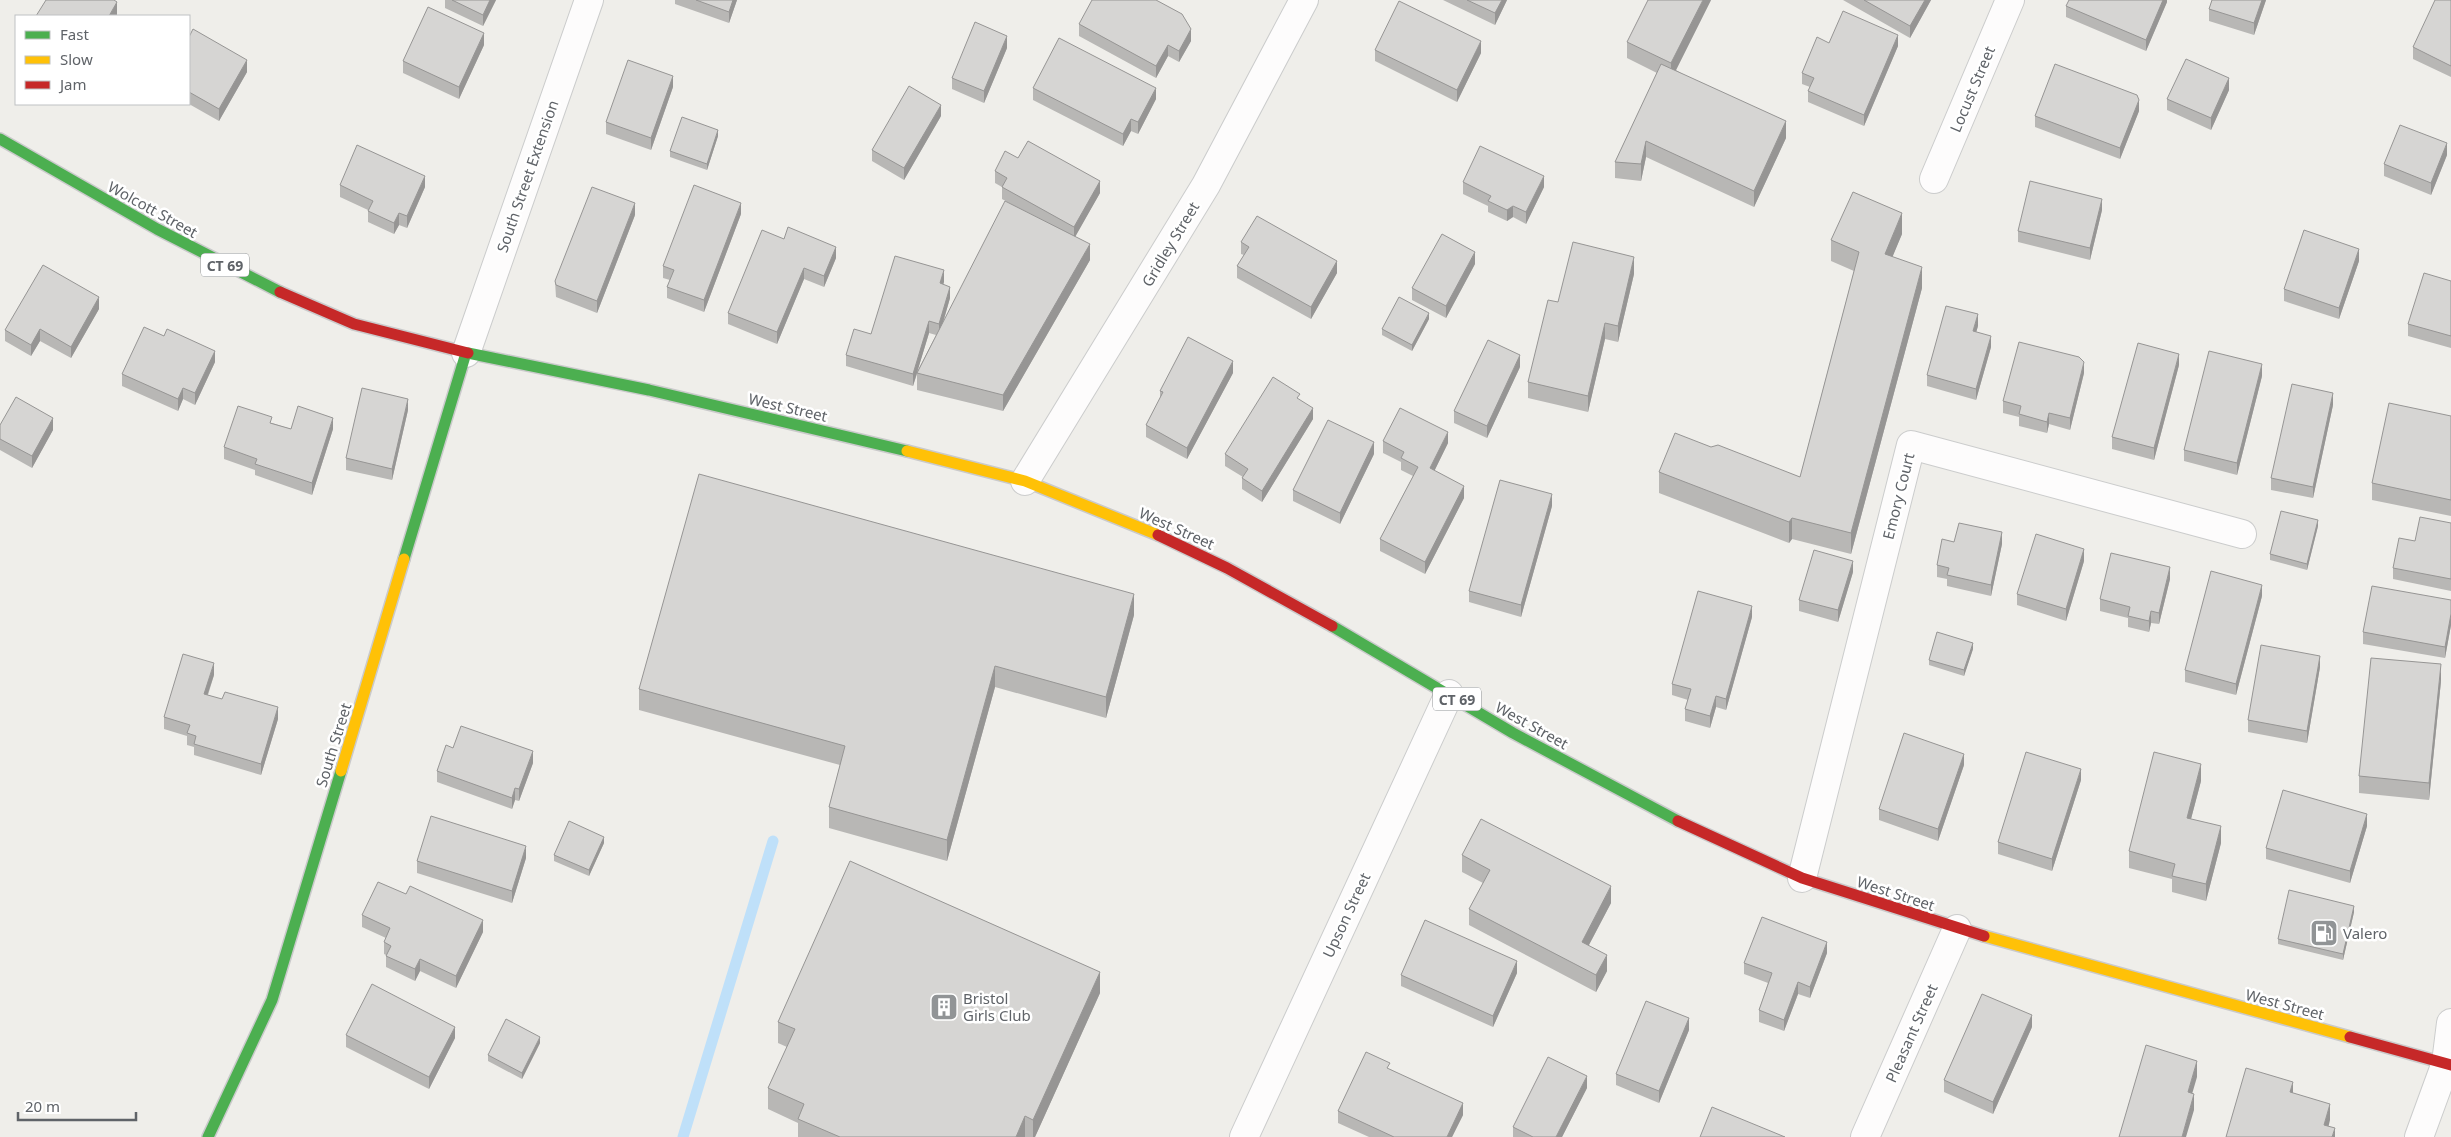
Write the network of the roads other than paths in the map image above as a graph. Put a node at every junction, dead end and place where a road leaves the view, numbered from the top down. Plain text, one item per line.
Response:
1 (589, 0) edge
2 (1304, 0) edge
3 (2010, 0) edge
4 (0, 139) edge
5 (1934, 179) dead end
6 (466, 353) junction
7 (1024, 481) junction
8 (2242, 534) dead end
9 (1448, 694) junction
10 (1802, 878) junction
11 (1957, 928) junction
12 (2451, 1023) edge
13 (2448, 1064) edge
14 (208, 1137) edge
15 (1244, 1137) edge
16 (1866, 1137) edge
17 (2419, 1137) edge

1 - 6 street, South Street Extension
2 - 7 street, Gridley Street
3 - 5 street, Locust Street
4 - 6 main road, Wolcott Street / CT 69
6 - 7 main road, West Street / CT 69
6 - 14 main road, South Street
7 - 9 main road, West Street / CT 69
8 - 10 street, Emory Court
9 - 10 main road, West Street / CT 69
9 - 15 street, Upson Street
10 - 11 main road, West Street / CT 69
11 - 13 main road, West Street / CT 69
11 - 16 street, Pleasant Street
12 - 13 street
13 - 17 street

